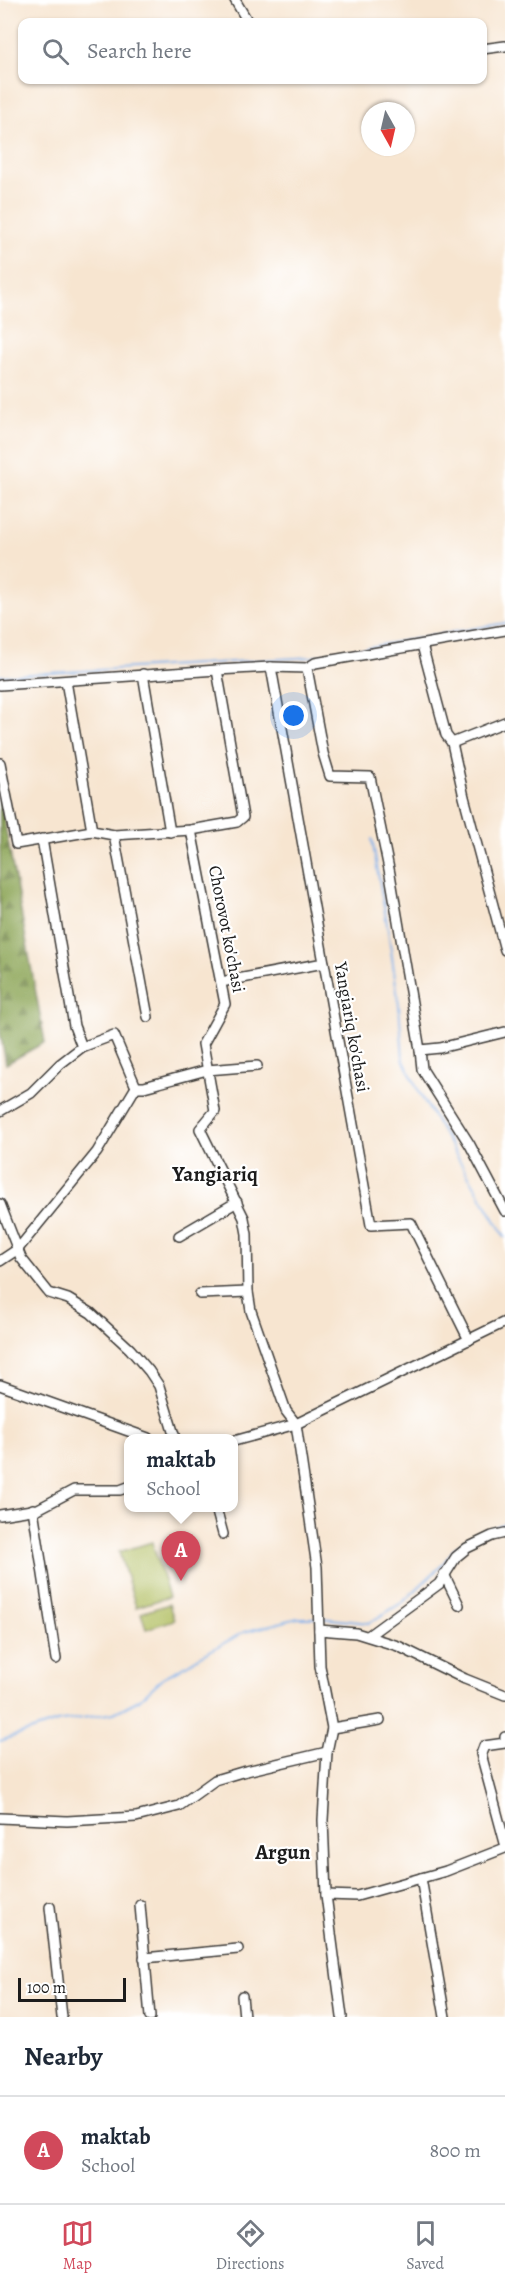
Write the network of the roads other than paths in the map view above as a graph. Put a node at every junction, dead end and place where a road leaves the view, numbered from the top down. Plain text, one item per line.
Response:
1 (235, 0) edge
2 (246, 18) edge
3 (505, 46) edge
4 (487, 48) edge
5 (505, 630) edge
6 (422, 645) junction
7 (271, 667) junction
8 (307, 668) junction
9 (217, 670) junction
10 (143, 674) junction
11 (66, 681) junction
12 (0, 685) edge
13 (505, 722) edge
14 (452, 743) junction
15 (0, 763) edge
16 (191, 830) junction
17 (92, 831) junction
18 (170, 832) junction
19 (114, 835) junction
20 (42, 839) junction
21 (505, 950) edge
22 (324, 963) junction
23 (221, 982) junction
24 (148, 1017) dead end
25 (505, 1032) edge
26 (82, 1047) junction
27 (420, 1050) junction
28 (257, 1066) dead end
29 (207, 1070) junction
30 (136, 1087) junction
31 (0, 1112) edge
32 (237, 1202) junction
33 (0, 1204) edge
34 (505, 1211) edge
35 (179, 1236) dead end
36 (18, 1249) junction
37 (0, 1262) edge
38 (248, 1292) junction
39 (200, 1294) dead end
40 (505, 1322) edge
41 (469, 1340) junction
42 (0, 1385) edge
43 (296, 1424) junction
44 (137, 1434) edge
45 (174, 1434) edge
46 (238, 1440) edge
47 (124, 1489) edge
48 (33, 1509) junction
49 (217, 1512) edge
50 (0, 1515) edge
51 (505, 1533) edge
52 (223, 1534) dead end
53 (444, 1574) junction
54 (459, 1605) dead end
55 (319, 1630) junction
56 (368, 1636) junction
57 (56, 1659) dead end
58 (505, 1695) edge
59 (380, 1720) dead end
60 (332, 1728) junction
61 (505, 1737) edge
62 (327, 1752) junction
63 (0, 1818) edge
64 (505, 1843) edge
65 (505, 1848) edge
66 (422, 1878) junction
67 (326, 1895) junction
68 (140, 1905) dead end
69 (50, 1907) dead end
70 (238, 1949) dead end
71 (144, 1958) junction
72 (242, 1996) dead end
73 (62, 2017) edge
74 (150, 2017) edge
75 (244, 2017) edge
76 (342, 2017) edge
77 (445, 2017) edge

1 - 2 street
3 - 4 street
5 - 6 street
6 - 8 street
6 - 14 street
7 - 8 street
7 - 9 street
7 - 22 street, Yangiariq ko'chasi
8 - 27 street
9 - 10 street
9 - 16 street
10 - 11 street
10 - 18 street
11 - 12 street
11 - 17 street
13 - 14 street
14 - 21 street
15 - 20 street
16 - 18 street
16 - 23 street, Chorovot ko'chasi
17 - 19 street
17 - 20 street
18 - 19 street
19 - 24 street
20 - 26 street
22 - 23 street
22 - 41 street, Yangiariq ko'chasi
23 - 29 street, Chorovot ko'chasi
25 - 27 street
26 - 30 street
26 - 31 street
27 - 34 street
28 - 29 street
29 - 30 street
29 - 32 street, Chorovot ko'chasi
30 - 36 street
32 - 35 street
32 - 38 street
33 - 36 street
36 - 37 street
36 - 45 street
38 - 39 street
38 - 43 street
40 - 41 street
41 - 43 street
42 - 44 street
43 - 46 street
43 - 55 street
47 - 48 street
48 - 50 street
48 - 57 street
49 - 52 street
51 - 53 street
53 - 54 street
53 - 56 street
55 - 56 street
55 - 60 street
56 - 58 street
59 - 60 street
60 - 62 street
61 - 64 street
62 - 63 street
62 - 67 street
65 - 66 street
66 - 67 street
66 - 77 street
67 - 76 street
68 - 71 street
69 - 73 street
70 - 71 street
71 - 74 street
72 - 75 street

